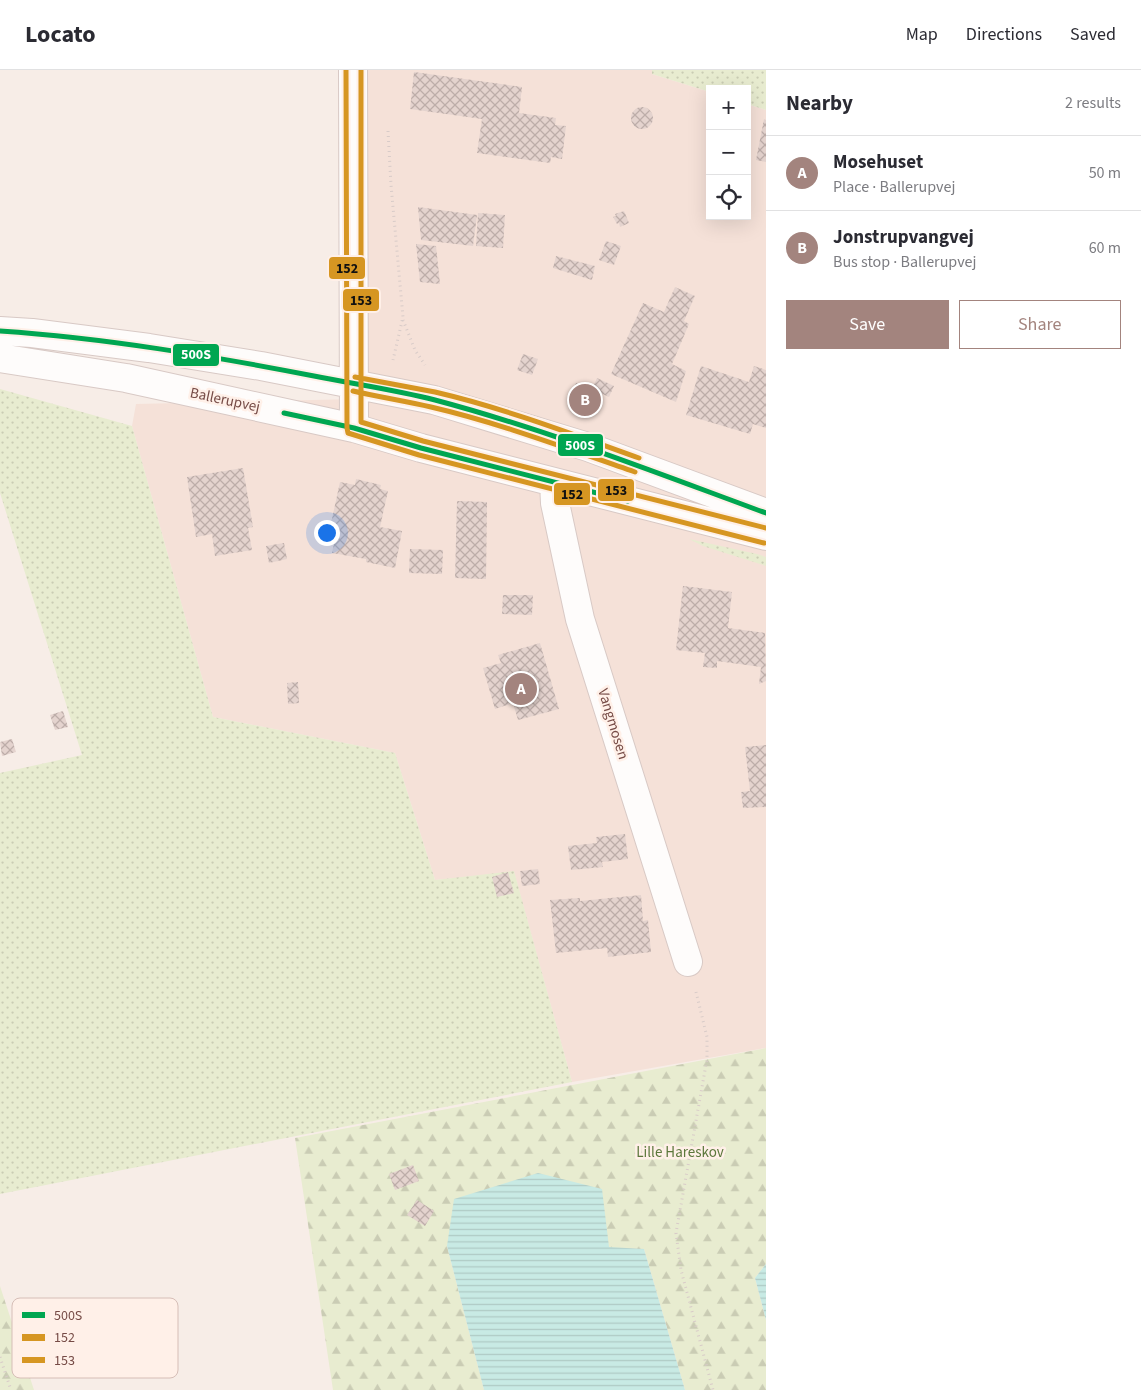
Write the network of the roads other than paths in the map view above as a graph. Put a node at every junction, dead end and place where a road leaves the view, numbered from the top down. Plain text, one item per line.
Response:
1 (353, 70) edge
2 (0, 331) edge
3 (0, 358) edge
4 (354, 384) junction
5 (354, 428) junction
6 (554, 482) junction
7 (766, 513) edge
8 (766, 536) edge
9 (688, 962) road end

1 - 4 street
2 - 4 street
3 - 5 street, Ballerupvej
4 - 5 street
4 - 7 street
5 - 6 street, Ballerupvej
6 - 8 street, Ballerupvej
6 - 9 street, Vangmosen

